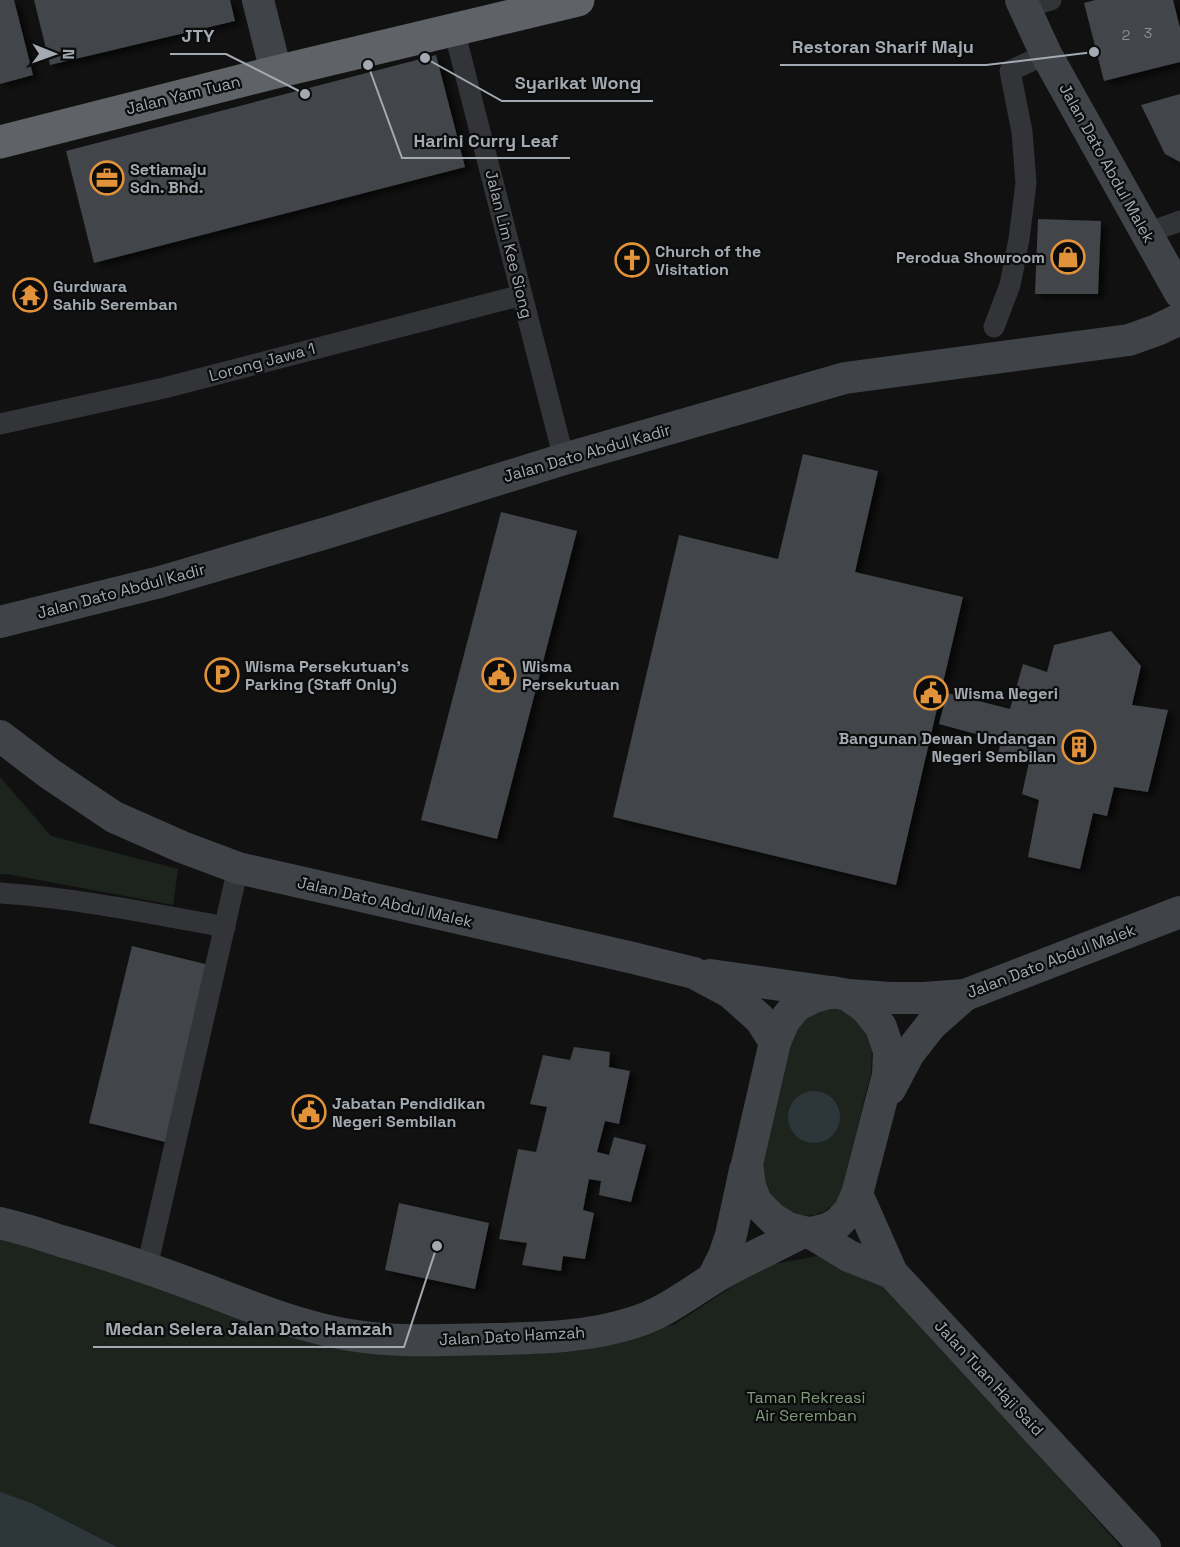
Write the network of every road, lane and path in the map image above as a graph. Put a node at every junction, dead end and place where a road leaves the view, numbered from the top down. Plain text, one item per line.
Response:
1 (258, 0) edge
2 (578, 0) edge
3 (1032, 2) edge
4 (454, 30) junction
5 (1046, 54) junction
6 (276, 72) junction
7 (0, 142) edge
8 (1180, 221) edge
9 (1147, 233) junction
10 (1180, 293) edge
11 (522, 295) junction
12 (1180, 319) edge
13 (994, 327) dead end
14 (0, 424) edge
15 (564, 459) junction
16 (0, 622) edge
17 (0, 736) edge
18 (238, 868) junction
19 (0, 893) edge
20 (1180, 912) edge
21 (225, 927) junction
22 (694, 973) junction
23 (840, 994) junction
24 (965, 995) junction
25 (774, 1042) junction
26 (878, 1112) junction
27 (747, 1164) junction
28 (857, 1194) junction
29 (0, 1223) edge
30 (807, 1233) junction
31 (147, 1267) junction
32 (892, 1273) junction
33 (713, 1278) junction
34 (1145, 1547) edge

1 - 6 main road
2 - 4 highway, Jalan Yam Tuan
3 - 5 main road, Jalan Dato Abdul Malek
4 - 6 highway, Jalan Yam Tuan
4 - 11 street, Jalan Lim Kee Siong
5 - 9 main road, Jalan Dato Abdul Malek
5 - 13 street
6 - 7 highway, Jalan Yam Tuan
8 - 9 street
9 - 10 main road, Jalan Dato Abdul Malek
11 - 14 street, Lorong Jawa 1
11 - 15 street, Jalan Lim Kee Siong
12 - 15 main road, Jalan Dato Abdul Kadir
15 - 16 main road, Jalan Dato Abdul Kadir
17 - 18 main road, Jalan Dato Abdul Malek
18 - 21 street
18 - 22 main road, Jalan Dato Abdul Malek
19 - 21 street
20 - 24 main road, Jalan Dato Abdul Malek
21 - 31 street
22 - 23 main road, Jalan Dato Abdul Malek
22 - 25 main road, Jalan Dato Abdul Malek
23 - 24 main road, Jalan Dato Abdul Malek
23 - 25 main road
23 - 26 main road
24 - 26 main road
25 - 27 main road
26 - 28 main road, Jalan Dato Hamzah
27 - 30 main road
27 - 33 main road
28 - 30 main road, Jalan Dato Hamzah
28 - 32 main road, Jalan Tuan Haji Said
29 - 31 main road, Jalan Dato Hamzah
30 - 32 main road
30 - 33 main road, Jalan Dato Hamzah
31 - 33 main road, Jalan Dato Hamzah
32 - 34 main road, Jalan Tuan Haji Said

